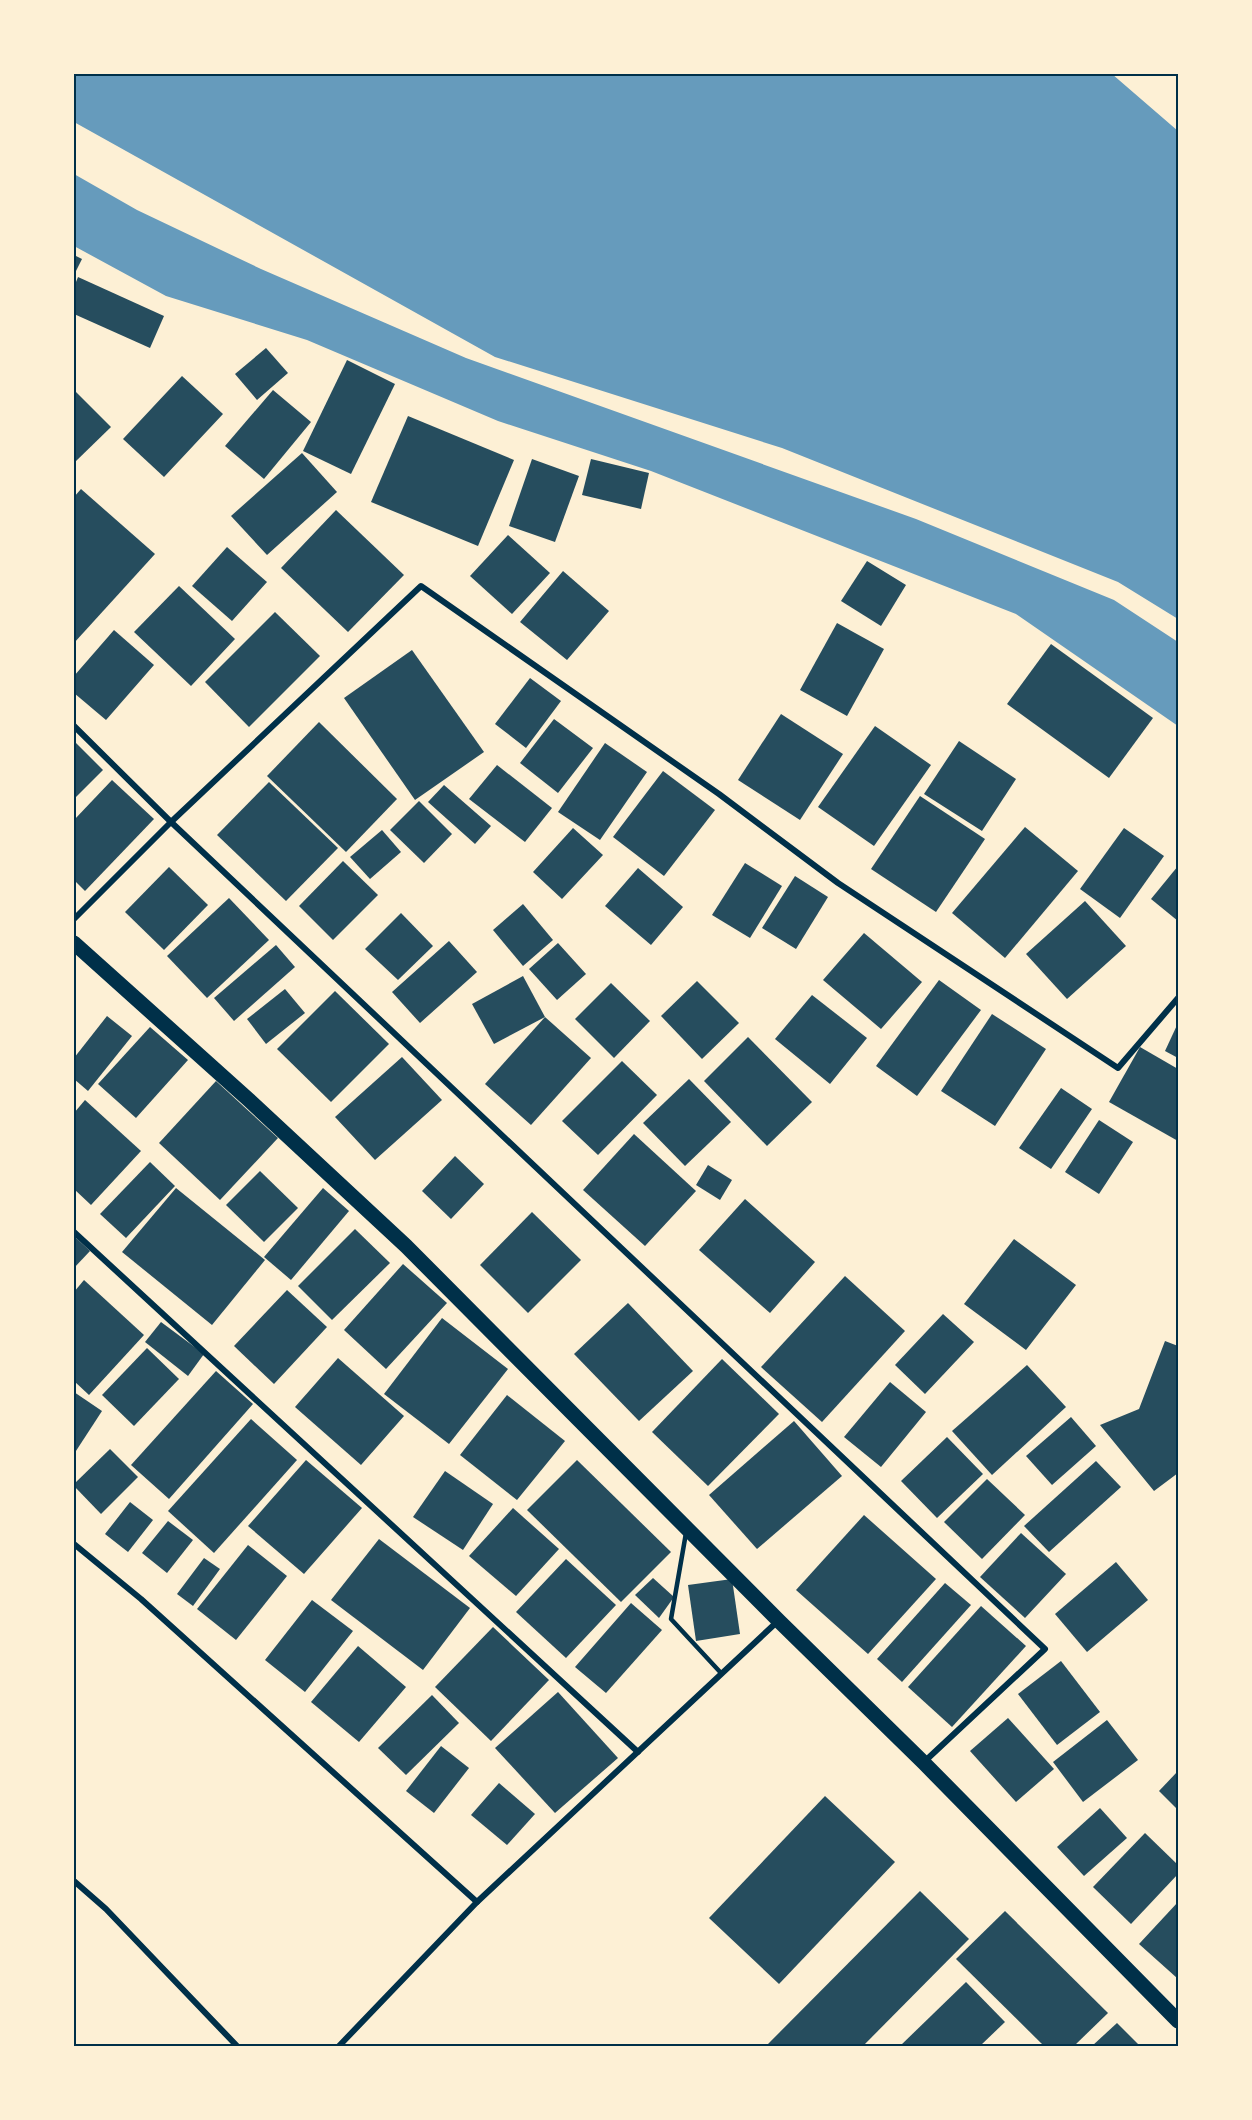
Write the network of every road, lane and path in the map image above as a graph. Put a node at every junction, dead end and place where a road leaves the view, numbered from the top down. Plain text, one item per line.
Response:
1 (74, 726) edge
2 (171, 822) junction
3 (74, 920) edge
4 (74, 944) edge
5 (1179, 998) edge
6 (74, 1232) edge
7 (687, 1528) junction
8 (74, 1544) edge
9 (779, 1621) junction
10 (721, 1673) junction
11 (638, 1752) junction
12 (924, 1762) junction
13 (74, 1881) edge
14 (477, 1902) junction
15 (1179, 2020) edge
16 (237, 2046) edge
17 (339, 2046) edge

1 - 2 street
2 - 3 street
2 - 5 street
2 - 12 street
4 - 7 main road
6 - 11 street
7 - 9 main road
7 - 10 lane
8 - 14 street
9 - 10 street
9 - 12 main road
10 - 11 street
11 - 14 street
12 - 15 main road
13 - 16 street
14 - 17 street

